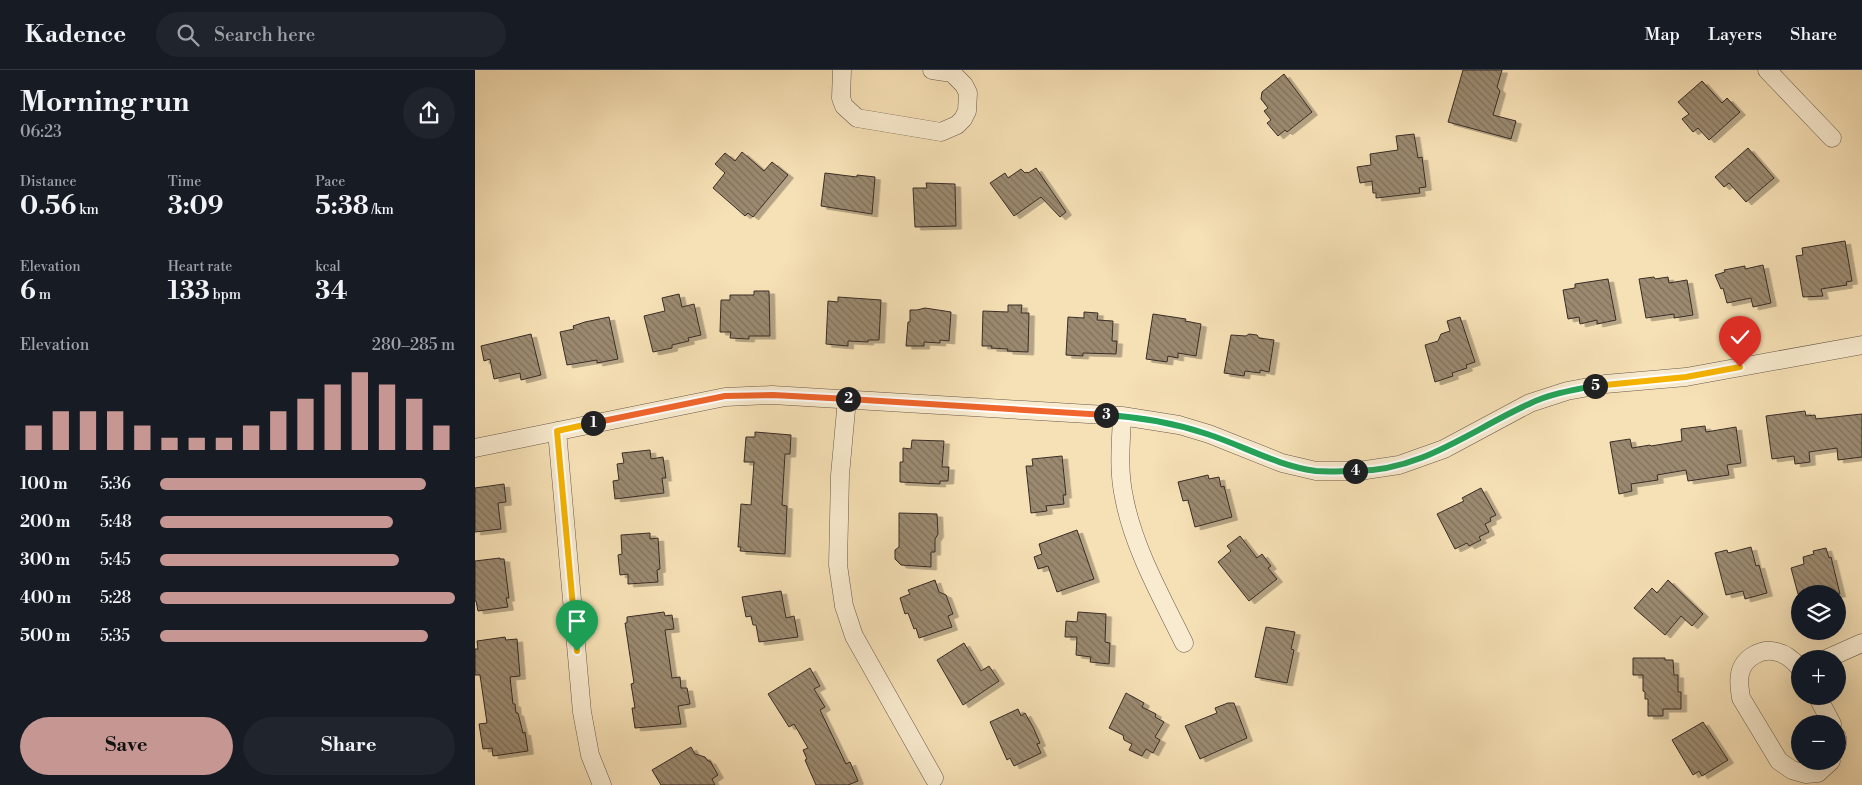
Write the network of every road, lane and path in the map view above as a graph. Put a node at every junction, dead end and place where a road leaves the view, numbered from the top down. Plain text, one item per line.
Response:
1 (842, 70) edge
2 (932, 70) edge
3 (1767, 70) edge
4 (1832, 138) dead end
5 (1862, 345) edge
6 (847, 399) junction
7 (1123, 416) junction
8 (557, 431) junction
9 (475, 448) edge
10 (1184, 643) dead end
11 (1862, 643) edge
12 (1846, 650) edge
13 (1791, 658) edge
14 (1791, 769) edge
15 (1792, 770) edge
16 (1821, 770) edge
17 (934, 778) dead end
18 (603, 785) edge

1 - 2 street
3 - 4 street
5 - 7 street
6 - 7 street
6 - 8 street
6 - 17 street
7 - 10 street
8 - 9 street
8 - 18 street
11 - 12 street
13 - 14 street
15 - 16 street

